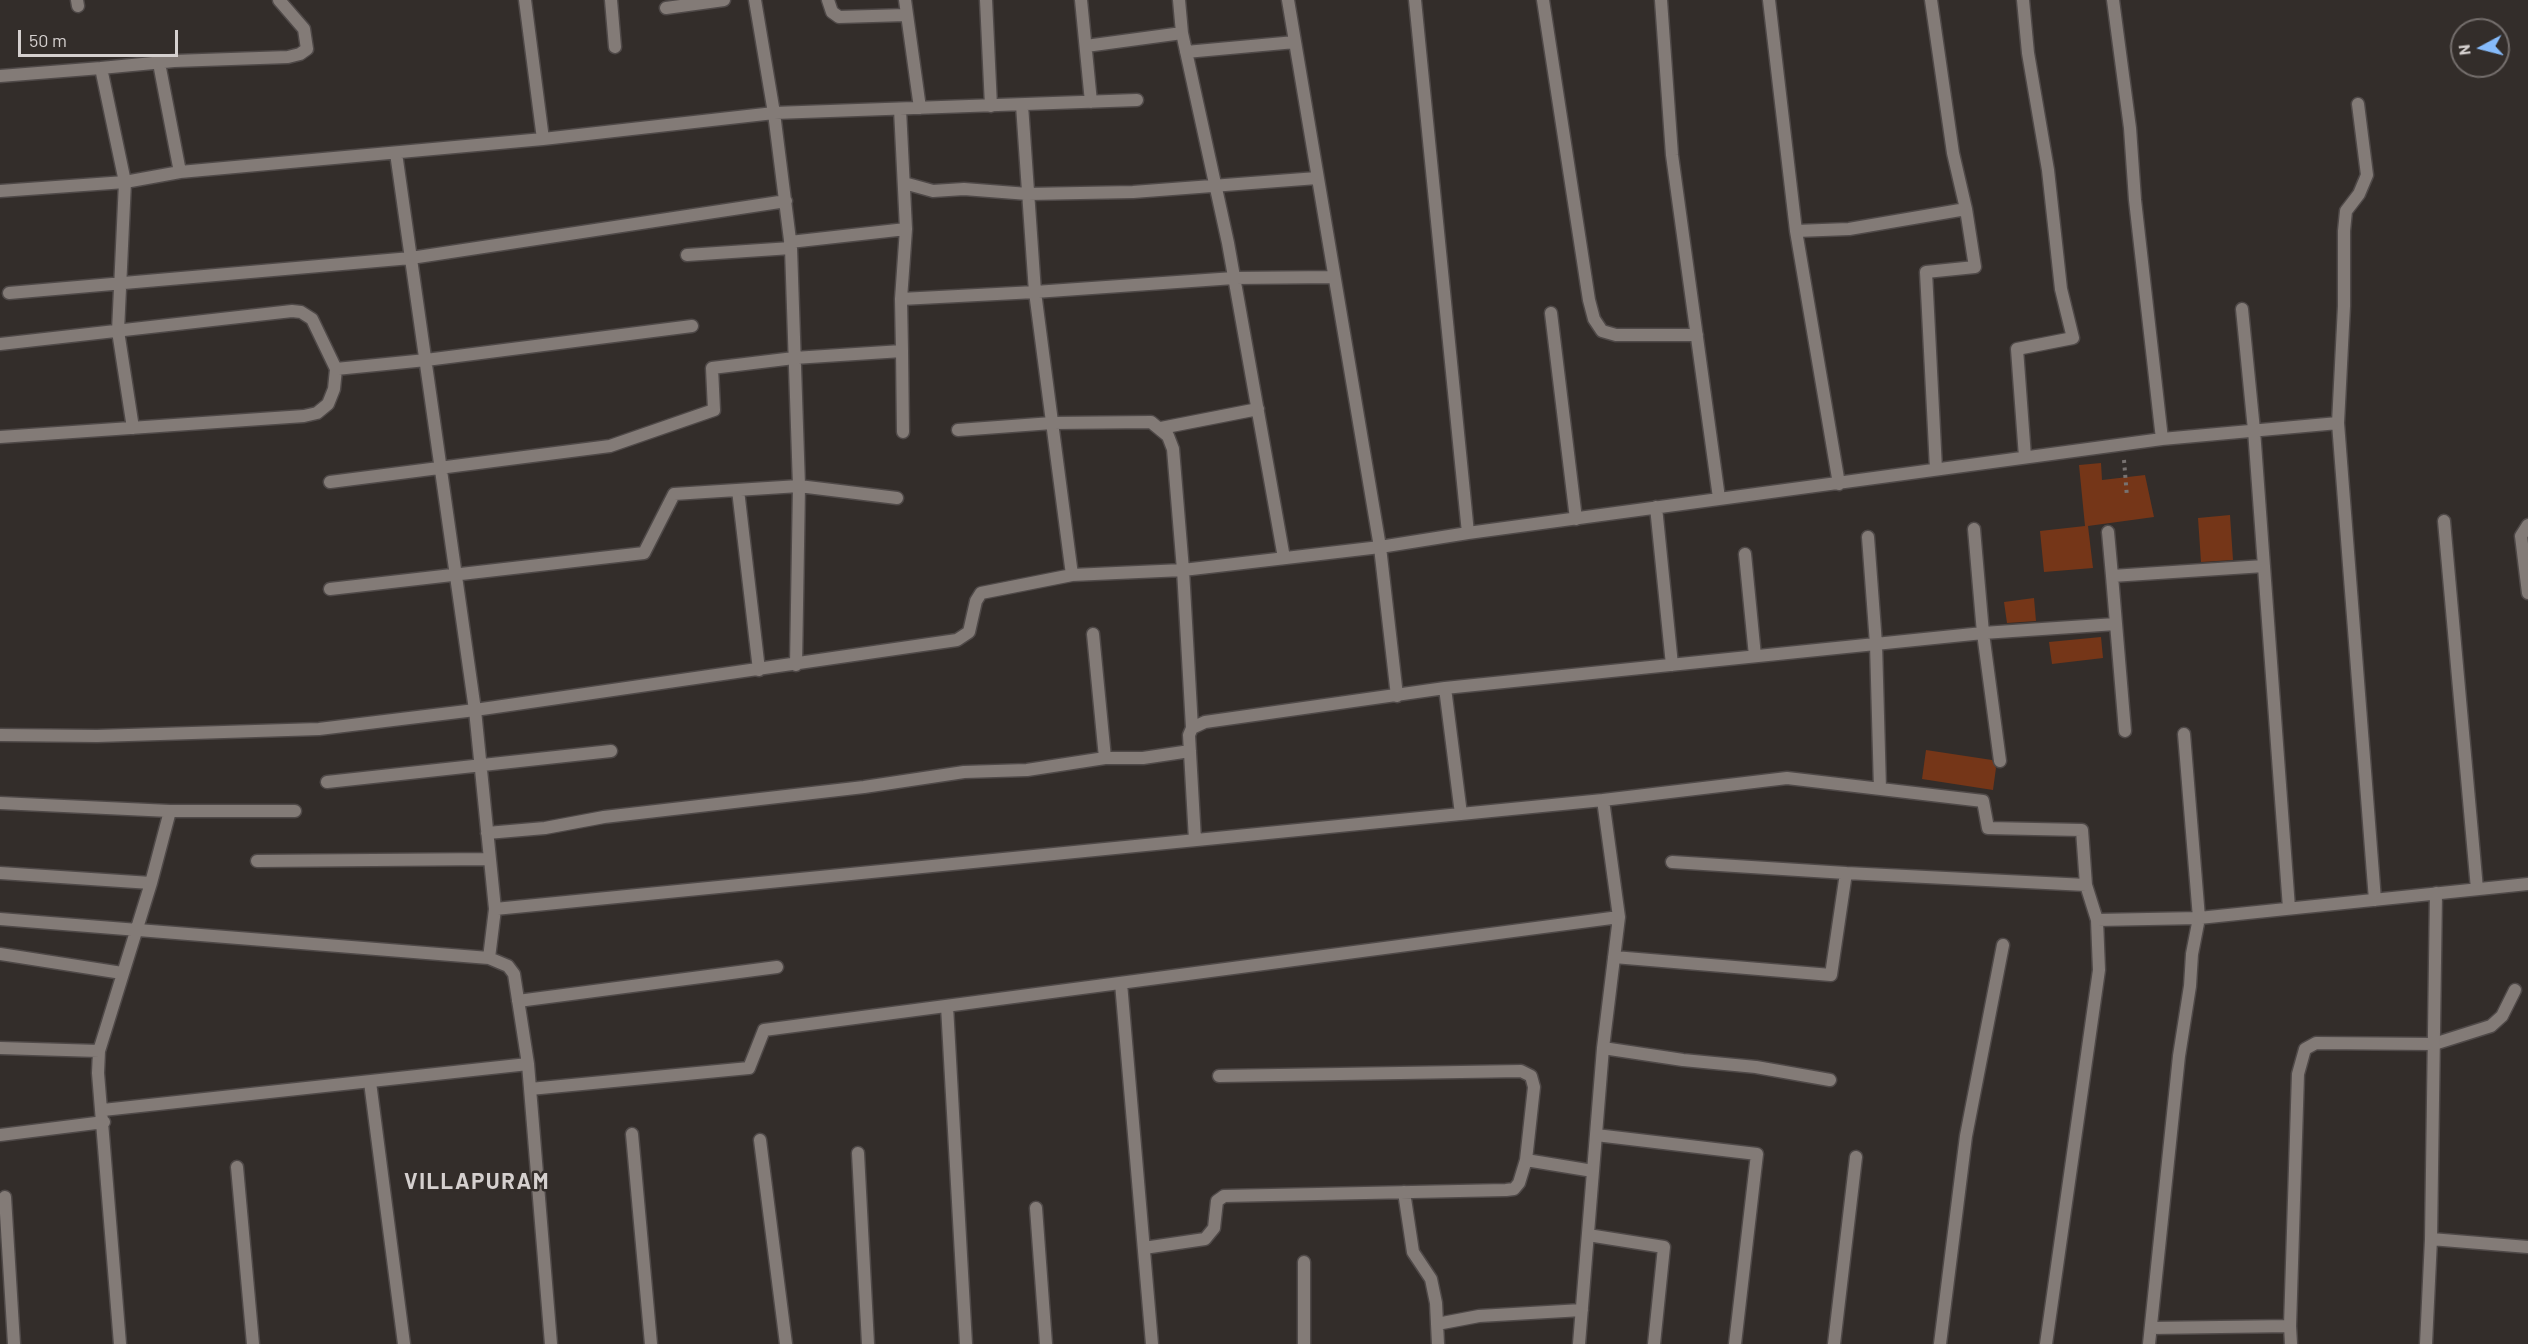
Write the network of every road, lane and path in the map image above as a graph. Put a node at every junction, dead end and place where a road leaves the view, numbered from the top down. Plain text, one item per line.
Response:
1 (279, 0) edge
2 (525, 0) edge
3 (611, 0) edge
4 (724, 0) edge
5 (755, 0) edge
6 (828, 0) edge
7 (905, 0) edge
8 (986, 0) edge
9 (1081, 0) edge
10 (1179, 0) edge
11 (1288, 0) edge
12 (1415, 0) edge
13 (1543, 0) edge
14 (1661, 0) edge
15 (1769, 0) edge
16 (1931, 0) edge
17 (2023, 0) edge
18 (2113, 0) edge
19 (666, 8) dead end
20 (906, 15) junction
21 (1182, 33) junction
22 (1295, 42) junction
23 (1086, 46) junction
24 (615, 47) dead end
25 (1186, 52) junction
26 (159, 63) junction
27 (101, 68) junction
28 (0, 76) edge
29 (1137, 100) dead end
30 (1091, 102) junction
31 (2358, 104) dead end
32 (1022, 105) junction
33 (991, 106) junction
34 (920, 108) junction
35 (900, 109) junction
36 (774, 113) junction
37 (543, 139) junction
38 (396, 153) junction
39 (180, 172) junction
40 (1317, 178) junction
41 (124, 182) junction
42 (904, 183) junction
43 (1215, 185) junction
44 (0, 191) edge
45 (1028, 194) junction
46 (786, 201) junction
47 (1966, 209) junction
48 (906, 229) junction
49 (1796, 231) junction
50 (791, 245) junction
51 (687, 255) dead end
52 (411, 258) junction
53 (1334, 276) junction
54 (1234, 278) junction
55 (120, 284) junction
56 (1035, 292) junction
57 (9, 293) dead end
58 (901, 299) junction
59 (2242, 309) dead end
60 (1551, 313) dead end
61 (692, 326) dead end
62 (118, 331) junction
63 (1697, 335) junction
64 (0, 344) edge
65 (902, 351) junction
66 (794, 358) junction
67 (426, 360) junction
68 (336, 369) junction
69 (1258, 409) junction
70 (1052, 423) junction
71 (2338, 423) junction
72 (133, 428) junction
73 (1161, 428) junction
74 (957, 430) dead end
75 (2254, 430) junction
76 (903, 432) dead end
77 (0, 437) edge
78 (2162, 439) junction
79 (2123, 444) junction
80 (2025, 457) junction
81 (441, 468) junction
82 (1935, 469) junction
83 (330, 482) dead end
84 (1839, 484) junction
85 (799, 486) junction
86 (738, 490) junction
87 (2127, 496) dead end
88 (897, 498) dead end
89 (1719, 498) junction
90 (1656, 507) junction
91 (1576, 519) junction
92 (2444, 521) dead end
93 (2528, 525) edge
94 (1974, 529) dead end
95 (1468, 532) junction
96 (2108, 532) dead end
97 (1868, 537) dead end
98 (1380, 547) junction
99 (1745, 554) dead end
100 (1284, 558) junction
101 (2264, 566) junction
102 (1183, 570) junction
103 (1072, 575) junction
104 (456, 576) junction
105 (2112, 576) junction
106 (330, 589) dead end
107 (2528, 593) edge
108 (2116, 624) junction
109 (1983, 633) junction
110 (1093, 634) dead end
111 (1876, 644) junction
112 (1755, 656) junction
113 (796, 665) junction
114 (1672, 665) junction
115 (759, 670) junction
116 (1445, 688) junction
117 (1397, 696) junction
118 (475, 710) junction
119 (1192, 728) junction
120 (2125, 731) dead end
121 (2184, 734) dead end
122 (0, 735) edge
123 (611, 751) dead end
124 (1190, 751) junction
125 (1105, 758) junction
126 (2000, 761) dead end
127 (481, 765) junction
128 (327, 782) dead end
129 (1880, 789) junction
130 (1603, 800) junction
131 (0, 803) edge
132 (170, 811) junction
133 (295, 811) dead end
134 (1461, 814) junction
135 (487, 833) junction
136 (1195, 840) junction
137 (490, 859) junction
138 (257, 861) dead end
139 (1672, 862) dead end
140 (0, 873) edge
141 (1846, 873) junction
142 (151, 884) junction
143 (2086, 885) junction
144 (2528, 885) edge
145 (2477, 889) junction
146 (2436, 893) junction
147 (2375, 900) junction
148 (2289, 908) junction
149 (495, 909) junction
150 (1619, 917) junction
151 (2199, 918) junction
152 (0, 919) edge
153 (2097, 920) junction
154 (137, 932) junction
155 (2003, 945) dead end
156 (0, 954) edge
157 (1614, 957) junction
158 (489, 958) junction
159 (777, 967) dead end
160 (122, 973) junction
161 (1121, 983) junction
162 (2515, 990) dead end
163 (519, 1001) junction
164 (947, 1006) junction
165 (2434, 1044) junction
166 (0, 1048) edge
167 (1603, 1048) junction
168 (99, 1051) junction
169 (528, 1064) junction
170 (1219, 1076) dead end
171 (1830, 1080) dead end
172 (370, 1082) junction
173 (530, 1089) junction
174 (103, 1116) junction
175 (632, 1134) dead end
176 (0, 1135) edge
177 (1596, 1135) junction
178 (760, 1140) dead end
179 (858, 1153) dead end
180 (1856, 1157) dead end
181 (1526, 1160) junction
182 (237, 1167) dead end
183 (1593, 1171) junction
184 (1404, 1192) junction
185 (5, 1197) dead end
186 (1036, 1208) dead end
187 (1588, 1235) junction
188 (2431, 1239) junction
189 (2528, 1246) edge
190 (1144, 1248) junction
191 (1304, 1262) dead end
192 (1582, 1310) junction
193 (1437, 1324) junction
194 (2290, 1326) junction
195 (2151, 1328) junction
196 (14, 1344) edge
197 (120, 1344) edge
198 (253, 1344) edge
199 (404, 1344) edge
200 (551, 1344) edge
201 (651, 1344) edge
202 (786, 1344) edge
203 (868, 1344) edge
204 (966, 1344) edge
205 (1046, 1344) edge
206 (1152, 1344) edge
207 (1304, 1344) edge
208 (1438, 1344) edge
209 (1579, 1344) edge
210 (1654, 1344) edge
211 (1736, 1344) edge
212 (1834, 1344) edge
213 (1940, 1344) edge
214 (2046, 1344) edge
215 (2149, 1344) edge
216 (2291, 1344) edge
217 (2426, 1344) edge

1 - 26 street
2 - 37 street
3 - 24 street
4 - 19 street
5 - 36 street
6 - 20 street
7 - 20 street
8 - 33 street
9 - 23 street
10 - 21 street
11 - 22 street
12 - 95 street
13 - 63 street
14 - 63 street
15 - 49 street
16 - 47 street
17 - 80 street
18 - 78 street
20 - 34 street
21 - 23 street
21 - 25 street
22 - 25 street
22 - 40 street
23 - 30 street
25 - 43 street
26 - 27 street
26 - 39 street
27 - 28 street
27 - 41 street
29 - 30 street
30 - 32 street
31 - 71 street
32 - 33 street
32 - 45 street
33 - 34 street
34 - 35 street
35 - 36 street
35 - 42 street
36 - 37 street
36 - 46 street
37 - 38 street
38 - 39 street
38 - 52 street
39 - 41 street
40 - 43 street
40 - 53 street
41 - 44 street
41 - 55 street
42 - 45 street
42 - 48 street
43 - 45 street
43 - 54 street
45 - 56 street
46 - 50 street
46 - 52 street
47 - 49 street
47 - 82 street
48 - 50 street
48 - 58 street
49 - 84 street
50 - 51 street
50 - 66 street
52 - 55 street
52 - 67 street
53 - 54 street
53 - 98 street
54 - 56 street
54 - 69 street
55 - 57 street
55 - 62 street
56 - 58 street
56 - 70 street
58 - 65 street
59 - 75 street
60 - 91 street
61 - 67 street
62 - 64 street
62 - 68 street
62 - 72 street
63 - 89 street
65 - 66 street
65 - 76 street
66 - 81 street
66 - 85 street
67 - 68 street
67 - 81 street
68 - 72 street
69 - 73 street
69 - 100 street
70 - 73 street
70 - 74 street
70 - 103 street
71 - 75 street
71 - 147 street
72 - 77 street
73 - 102 street
75 - 78 street
75 - 101 street
78 - 79 street
79 - 80 street
79 - 87 path
80 - 82 street
81 - 83 street
81 - 104 street
82 - 84 street
84 - 89 street
85 - 86 street
85 - 88 street
85 - 113 street
86 - 104 street
86 - 115 street
89 - 90 street
90 - 91 street
90 - 114 street
91 - 95 street
92 - 145 street
93 - 107 street
94 - 109 street
95 - 98 street
96 - 105 street
97 - 111 street
98 - 100 street
98 - 117 street
99 - 112 street
100 - 102 street
101 - 105 street
101 - 148 street
102 - 103 street
102 - 119 street
103 - 113 street
104 - 106 street
104 - 118 street
105 - 108 street
108 - 109 street
108 - 120 street
109 - 111 street
109 - 126 street
110 - 125 street
111 - 112 street
111 - 129 street
112 - 114 street
113 - 115 street
114 - 116 street
115 - 118 street
116 - 117 street
116 - 134 street
117 - 119 street
118 - 122 street
118 - 127 street
119 - 124 street
121 - 151 street
123 - 127 street
124 - 125 street
124 - 136 street
125 - 135 street
127 - 128 street
127 - 135 street
129 - 130 street
129 - 143 street
130 - 134 street
130 - 150 street
131 - 132 street
132 - 133 street
132 - 142 street
134 - 136 street
135 - 137 street
136 - 149 street
137 - 138 street
137 - 149 street
139 - 141 street
140 - 142 street
141 - 143 street
141 - 157 street
142 - 154 street
143 - 153 street
144 - 145 street
145 - 146 street
146 - 147 street
146 - 165 street
147 - 148 street
148 - 151 street
149 - 158 street
150 - 157 street
150 - 161 street
151 - 153 street
151 - 195 street
152 - 154 street
153 - 214 street
154 - 158 street
154 - 160 street
155 - 213 street
156 - 160 street
157 - 167 street
158 - 163 street
159 - 163 street
160 - 168 street
161 - 164 street
161 - 190 street
162 - 165 street
163 - 169 street
164 - 173 street
164 - 204 street
165 - 188 street
165 - 194 street
166 - 168 street
167 - 171 street
167 - 177 street
168 - 174 street
169 - 172 street
169 - 173 street
170 - 181 street
172 - 174 street
172 - 199 street
173 - 200 street
174 - 176 street
174 - 197 street
175 - 201 street
177 - 183 street
177 - 211 street
178 - 202 street
179 - 203 street
180 - 212 street
181 - 183 street
181 - 184 street
182 - 198 street
183 - 187 street
184 - 190 street
184 - 193 street
185 - 196 street
186 - 205 street
187 - 192 street
187 - 210 street
188 - 189 street
188 - 217 street
190 - 206 street
191 - 207 street
192 - 193 street
192 - 209 street
193 - 208 street
194 - 195 street
194 - 216 street
195 - 215 street

